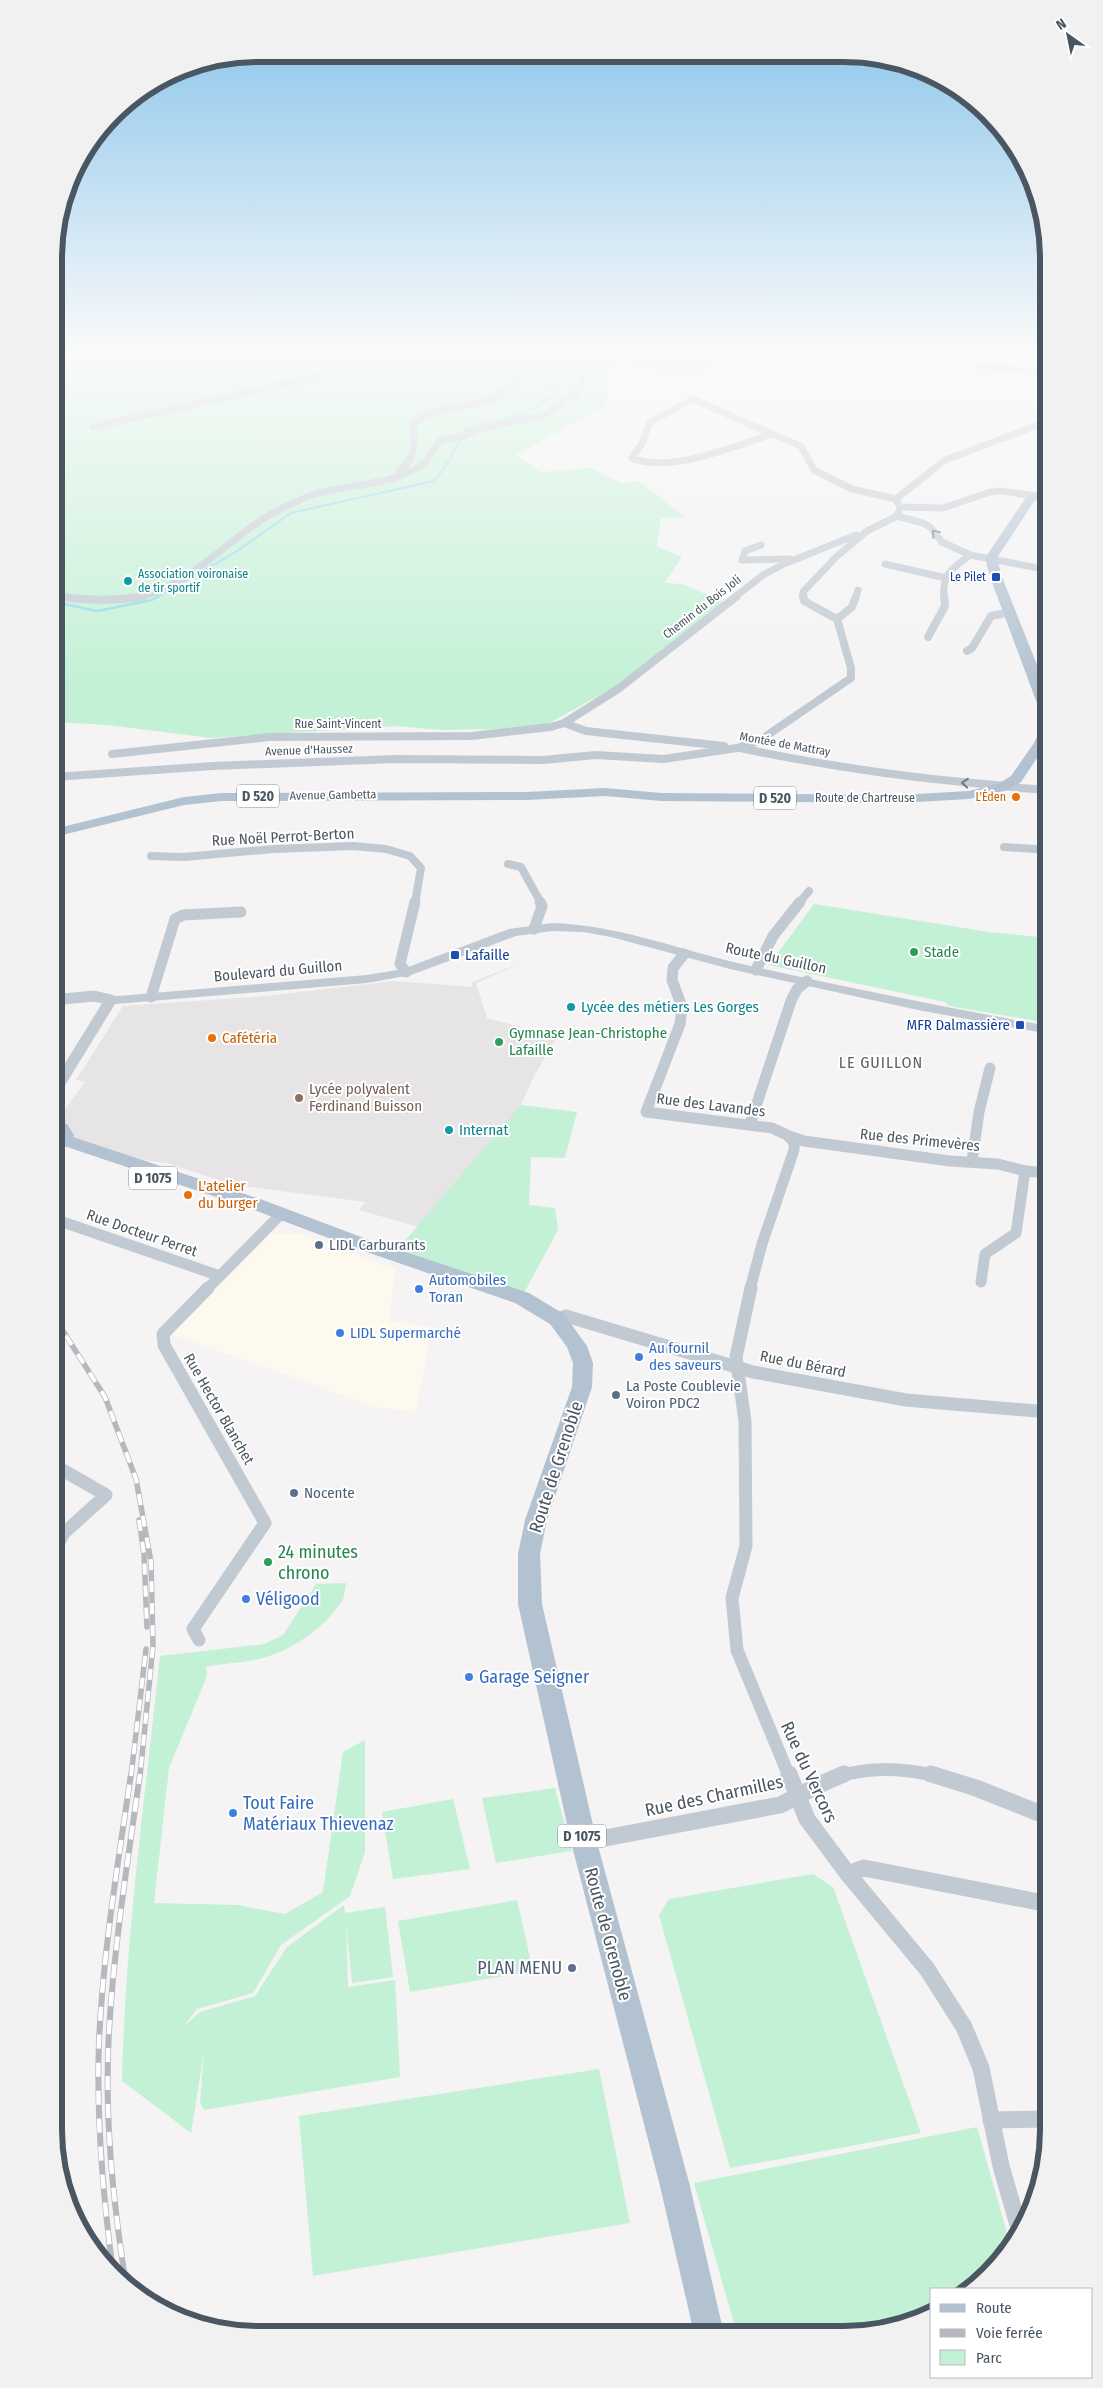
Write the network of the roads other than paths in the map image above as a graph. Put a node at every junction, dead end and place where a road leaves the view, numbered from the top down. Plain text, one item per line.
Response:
1 (409, 464) edge
2 (420, 464) edge
3 (812, 464) edge
4 (940, 464) edge
5 (366, 484) junction
6 (1040, 493) edge
7 (1035, 496) junction
8 (896, 499) junction
9 (900, 507) junction
10 (897, 516) junction
11 (867, 531) junction
12 (761, 545) dead end
13 (970, 555) junction
14 (800, 558) junction
15 (991, 558) junction
16 (885, 564) dead end
17 (1040, 567) edge
18 (946, 578) junction
19 (858, 590) dead end
20 (62, 597) edge
21 (1011, 612) junction
22 (837, 619) junction
23 (928, 637) dead end
24 (967, 651) dead end
25 (1040, 689) edge
26 (564, 723) junction
27 (1040, 744) edge
28 (736, 748) junction
29 (112, 754) dead end
30 (62, 776) edge
31 (1003, 787) junction
32 (1040, 790) edge
33 (467, 796) joint
34 (62, 831) edge
35 (1004, 847) dead end
36 (1040, 849) edge
37 (151, 856) dead end
38 (508, 864) dead end
39 (809, 891) dead end
40 (241, 912) dead end
41 (534, 929) junction
42 (498, 938) joint
43 (684, 954) junction
44 (756, 970) junction
45 (406, 972) junction
46 (808, 981) junction
47 (151, 997) junction
48 (62, 999) edge
49 (111, 1000) junction
50 (1040, 1028) edge
51 (990, 1068) dead end
52 (62, 1079) edge
53 (750, 1124) junction
54 (787, 1135) junction
55 (62, 1142) edge
56 (972, 1161) junction
57 (1025, 1171) junction
58 (1040, 1172) edge
59 (281, 1214) junction
60 (62, 1222) edge
61 (220, 1276) junction
62 (981, 1282) dead end
63 (557, 1319) junction
64 (737, 1368) junction
65 (1040, 1411) edge
66 (62, 1469) edge
67 (62, 1536) edge
68 (199, 1640) dead end
69 (797, 1798) junction
70 (1040, 1814) edge
71 (584, 1842) junction
72 (848, 1874) junction
73 (1040, 1902) edge
74 (1040, 2119) edge
75 (992, 2120) junction
76 (1017, 2222) edge
77 (707, 2326) edge

1 - 5 street
2 - 5 street
3 - 8 street
4 - 8 street
5 - 20 street
6 - 7 main road
7 - 9 street
7 - 15 main road
8 - 9 street
9 - 10 street
10 - 11 street
13 -> 10 street
11 - 14 street, Chemin du Bois Joli
11 - 22 street
12 - 14 street
13 - 15 street
13 - 18 street
14 - 26 street, Chemin du Bois Joli
15 - 17 street
15 - 21 main road
16 - 18 street
18 - 23 street
19 - 22 street
21 - 24 street
21 - 25 main road
22 - 28 street
26 - 28 street, Montée de Mattray
26 - 29 street, Rue Saint-Vincent
27 - 31 main road, Route de Chartreuse / D 520
28 - 30 street, Avenue d'Haussez
31 -> 28 street, Montée de Mattray
31 - 32 street, Montée de Mattray
31 - 33 main road, Route de Chartreuse / D 520
33 - 34 main road, Avenue Gambetta / D 520
35 - 36 street
37 - 45 street, Rue Noël Perrot-Berton
38 - 41 street
39 - 44 street
40 - 47 street
41 - 42 street, Route du Guillon
41 - 43 street, Route du Guillon
42 - 45 street, Boulevard du Guillon
43 - 44 street, Route du Guillon
43 - 53 street, Rue des Lavandes
44 - 46 street, Route du Guillon
45 - 47 street, Boulevard du Guillon
46 - 50 street, Route du Guillon
46 - 53 street
47 - 49 street, Boulevard du Guillon
48 - 49 street, Boulevard du Guillon
49 - 52 street
51 - 56 street
53 - 54 street, Rue des Lavandes
54 - 56 street, Rue des Primevères
54 - 64 street
55 - 59 main road, D 1075
56 - 57 street, Rue des Primevères
57 - 58 street, Rue des Primevères
57 - 62 street
59 - 61 street, Rue Hector Blanchet
59 - 63 main road, Route de Grenoble / D 1075
60 - 61 street, Rue Docteur Perret
61 - 68 street, Rue Hector Blanchet
63 - 64 street, Rue du Bérard
63 - 71 main road, Route de Grenoble / D 1075
64 - 65 street, Rue du Bérard
64 - 69 street, Rue du Vercors
66 - 67 street
69 - 70 street, Rue des Charmilles
69 - 71 street, Rue des Charmilles
69 - 72 street, Rue du Vercors
71 - 77 main road, Route de Grenoble / D 1075
72 - 73 street
72 - 75 street, Rue du Vercors
74 - 75 street
75 - 76 street, Rue du Vercors

